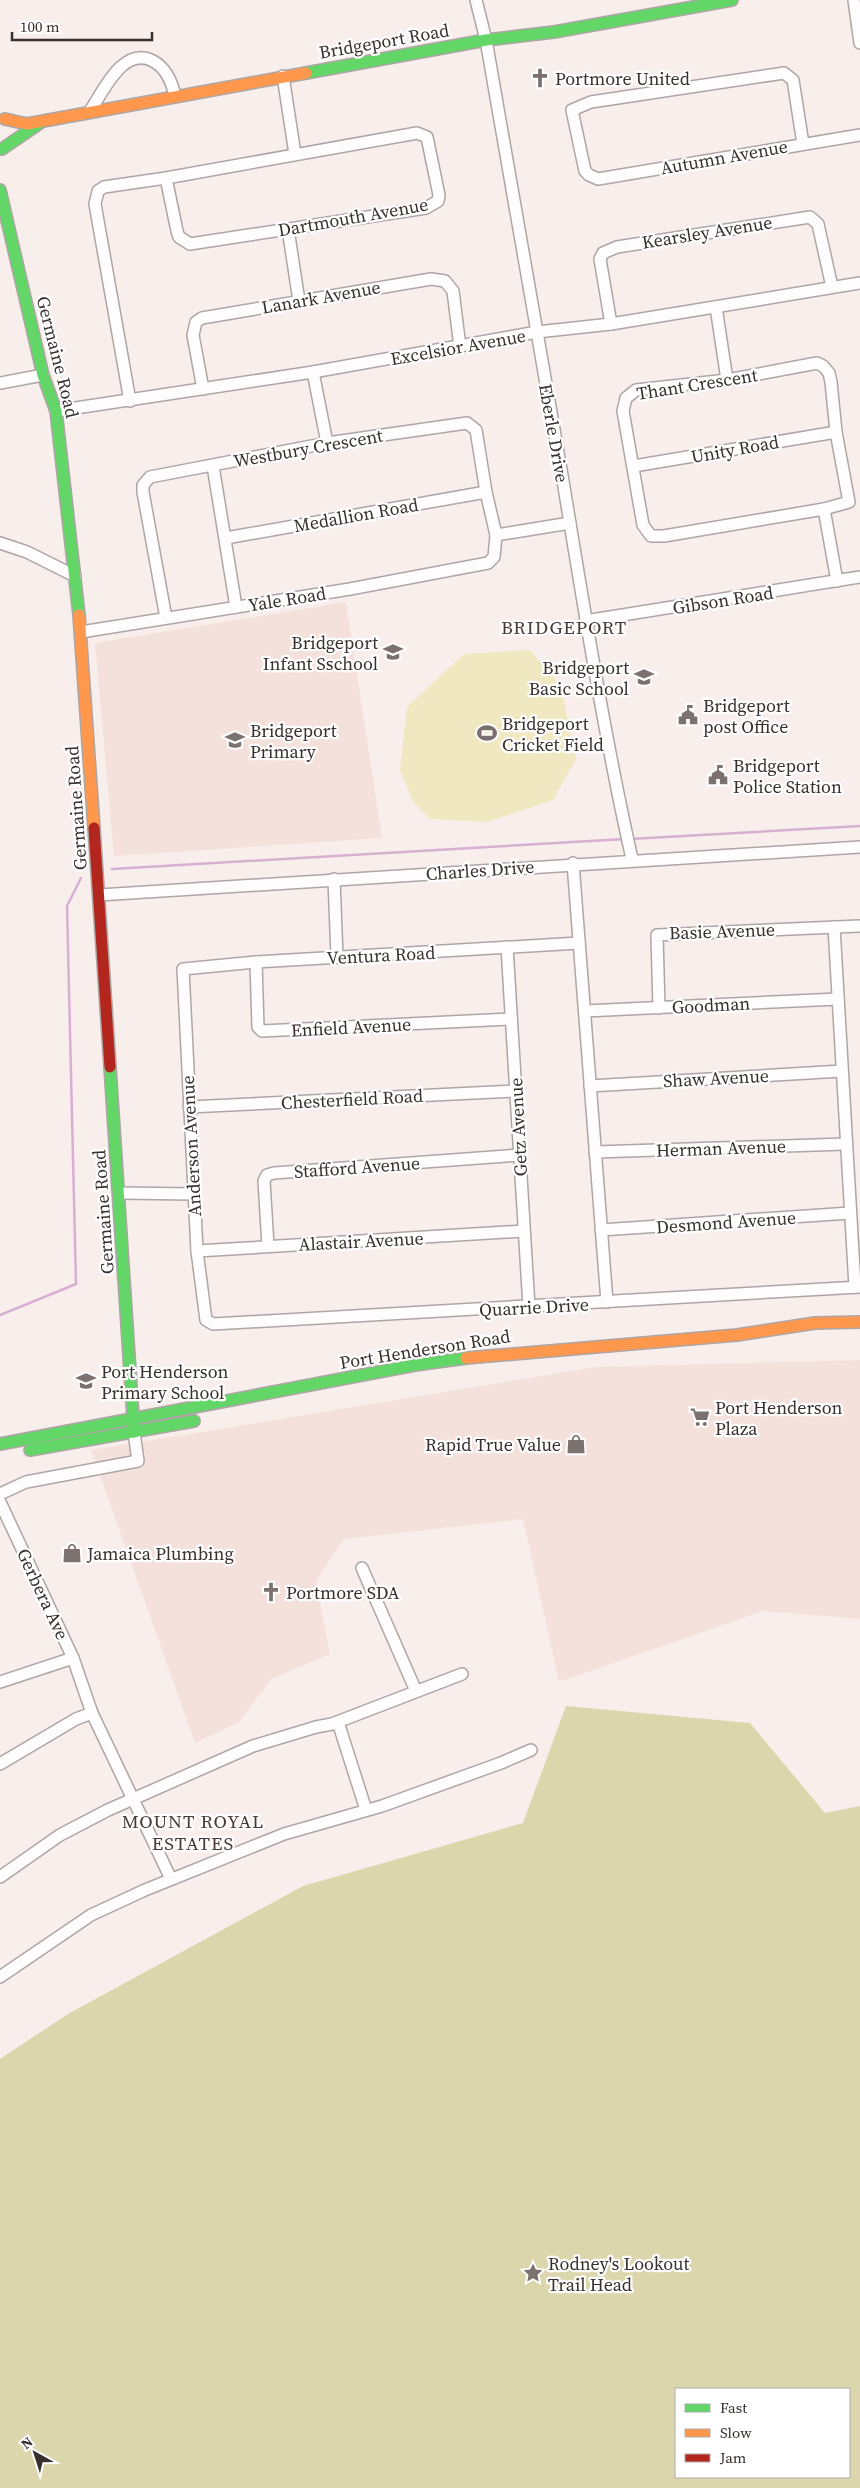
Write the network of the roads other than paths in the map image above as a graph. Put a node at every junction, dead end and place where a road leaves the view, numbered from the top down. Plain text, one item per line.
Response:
1 (476, 0) edge
2 (732, 0) edge
3 (854, 0) edge
4 (486, 40) junction
5 (860, 43) edge
6 (283, 76) junction
7 (175, 96) junction
8 (90, 112) junction
9 (2, 116) edge
10 (44, 120) junction
11 (860, 136) edge
12 (803, 144) junction
13 (1, 150) edge
14 (295, 154) junction
15 (166, 178) junction
16 (0, 190) edge
17 (288, 229) junction
18 (860, 283) edge
19 (832, 287) junction
20 (299, 301) junction
21 (716, 306) junction
22 (611, 324) junction
23 (537, 332) junction
24 (460, 347) junction
25 (313, 372) junction
26 (43, 375) junction
27 (728, 380) junction
28 (0, 383) edge
29 (203, 389) junction
30 (130, 401) junction
31 (56, 411) junction
32 (836, 432) junction
33 (327, 442) junction
34 (213, 466) junction
35 (634, 466) junction
36 (486, 492) junction
37 (824, 509) junction
38 (570, 523) junction
39 (496, 535) junction
40 (226, 538) junction
41 (0, 543) edge
42 (492, 561) joint
43 (74, 576) junction
44 (860, 577) edge
45 (837, 581) junction
46 (236, 607) junction
47 (166, 618) junction
48 (585, 621) junction
49 (81, 632) junction
50 (860, 847) edge
51 (632, 860) junction
52 (573, 863) junction
53 (334, 879) junction
54 (99, 894) junction
55 (860, 926) edge
56 (834, 927) junction
57 (579, 943) junction
58 (507, 947) junction
59 (337, 957) junction
60 (256, 962) junction
61 (183, 969) joint
62 (838, 1000) junction
63 (659, 1008) junction
64 (584, 1011) junction
65 (511, 1019) junction
66 (842, 1071) junction
67 (590, 1086) junction
68 (516, 1091) junction
69 (189, 1107) junction
70 (846, 1144) junction
71 (595, 1152) junction
72 (519, 1155) junction
73 (120, 1193) junction
74 (194, 1194) junction
75 (850, 1214) junction
76 (601, 1230) junction
77 (524, 1231) junction
78 (268, 1246) junction
79 (197, 1250) junction
80 (857, 1287) edge
81 (607, 1302) junction
82 (528, 1307) junction
83 (860, 1322) edge
84 (209, 1323) joint
85 (842, 1334) dead end
86 (860, 1334) edge
87 (806, 1336) dead end
88 (425, 1376) dead end
89 (134, 1418) junction
90 (203, 1419) dead end
91 (134, 1432) junction
92 (0, 1444) edge
93 (0, 1455) edge
94 (0, 1494) edge
95 (0, 1502) edge
96 (362, 1568) dead end
97 (73, 1658) junction
98 (462, 1674) dead end
99 (0, 1682) edge
100 (416, 1691) junction
101 (92, 1713) junction
102 (338, 1722) junction
103 (531, 1750) dead end
104 (0, 1764) edge
105 (133, 1799) junction
106 (366, 1810) junction
107 (0, 1877) edge
108 (171, 1879) junction
109 (2, 1972) edge

1 - 4 street, Eberle Drive
2 - 4 main road, Bridgeport Road
3 - 5 street
4 - 6 main road, Bridgeport Road
4 - 23 street, Eberle Drive
6 - 7 main road, Bridgeport Road
6 - 14 street
7 - 8 main road, Bridgeport Road
7 - 8 street
8 - 10 main road, Bridgeport Road
9 - 10 main road, Bridgeport Road
9 - 13 main road
10 - 13 main road, Bridgeport Road
11 - 12 street, Autumn Avenue
12 - 12 street, Autumn Avenue
14 - 15 street, Dartmouth Avenue
14 - 17 street, Dartmouth Avenue
15 - 17 street, Dartmouth Avenue
15 - 30 street, Dartmouth Avenue
16 - 26 main road, Germaine Road
17 - 20 street
18 - 19 street, Excelsior Avenue
19 - 21 street, Excelsior Avenue
19 - 22 street, Kearsley Avenue
20 - 24 street, Lanark Avenue
20 - 29 street, Lanark Avenue
21 - 22 street, Excelsior Avenue
21 - 27 street
22 - 23 street, Excelsior Avenue
23 - 24 street, Excelsior Avenue
23 - 38 street, Eberle Drive
24 - 25 street, Excelsior Avenue
25 - 29 street, Excelsior Avenue
25 - 33 street
26 - 28 street
26 - 31 main road, Germaine Road
27 - 32 street, Thant Crescent
27 - 35 street, Thant Crescent
29 - 30 street, Excelsior Avenue
30 - 31 street, Excelsior Avenue
31 - 43 main road, Germaine Road
32 - 35 street, Unity Road
32 - 37 street, Thant Crescent
33 - 34 street, Westbury Crescent
33 - 36 street, Westbury Crescent
34 - 40 street
34 - 47 street, Westbury Crescent
35 - 37 street, Thant Crescent
36 - 39 street, Westbury Crescent
36 - 40 street, Medallion Road
37 - 45 street
38 - 39 street
38 - 48 street, Eberle Drive
39 - 42 street, Westbury Crescent
40 - 46 street
41 - 43 street
42 - 46 street, Yale Road
43 - 49 main road, Germaine Road
44 - 45 street, Gibson Road
45 - 48 street, Gibson Road
46 - 47 street, Yale Road
47 - 49 street, Yale Road
48 - 51 street, Eberle Drive
49 - 54 main road, Germaine Road
50 - 51 street, Charles Drive
51 - 52 street, Charles Drive
52 - 53 street, Charles Drive
52 - 57 street
53 - 54 street, Charles Drive
53 - 59 street
54 - 73 main road, Germaine Road
55 - 56 street, Basie Avenue
56 - 62 street
56 - 63 street, Basie Avenue
57 - 58 street, Ventura Road
57 - 64 street
58 - 59 street, Ventura Road
58 - 65 street, Getz Avenue
59 - 60 street, Ventura Road
60 - 61 street, Ventura Road
60 - 65 street, Enfield Avenue
61 - 69 street, Anderson Avenue
62 - 63 street, Goodman
62 - 66 street
63 - 64 street, Goodman
64 - 67 street
65 - 68 street, Getz Avenue
66 - 67 street, Shaw Avenue
66 - 70 street
67 - 71 street
68 - 69 street, Chesterfield Road
68 - 72 street, Getz Avenue
69 - 74 street, Anderson Avenue
70 - 71 street, Herman Avenue
70 - 75 street
71 - 76 street
72 - 77 street, Getz Avenue
72 - 78 street, Stafford Avenue
73 - 74 street
73 - 89 main road, Germaine Road
74 - 79 street, Anderson Avenue
75 - 76 street, Desmond Avenue
75 - 80 street
76 - 81 street
77 - 78 street, Alastair Avenue
77 - 82 street, Getz Avenue
78 - 79 street, Alastair Avenue
79 - 84 street, Anderson Avenue
80 - 81 street, Quarrie Drive
81 - 82 street, Quarrie Drive
82 - 84 street, Quarrie Drive
83 - 89 main road, Port Henderson Road
85 - 86 main road
87 - 88 main road, Port Henderson Road
89 - 91 main road, Germaine Road
89 - 92 main road, Port Henderson Road
90 - 91 main road
91 - 93 main road
91 - 94 street
95 - 97 street, Gerbera Ave
96 - 100 street
97 - 99 street, Gerbera Ave
97 - 101 street, Gerbera Ave
98 - 100 street
100 - 102 street
101 - 104 street
101 - 105 street, Gerbera Ave
102 - 105 street
102 - 106 street
103 - 106 street
105 - 107 street
105 - 108 street, Gerbera Ave
106 - 108 street
108 - 109 street

